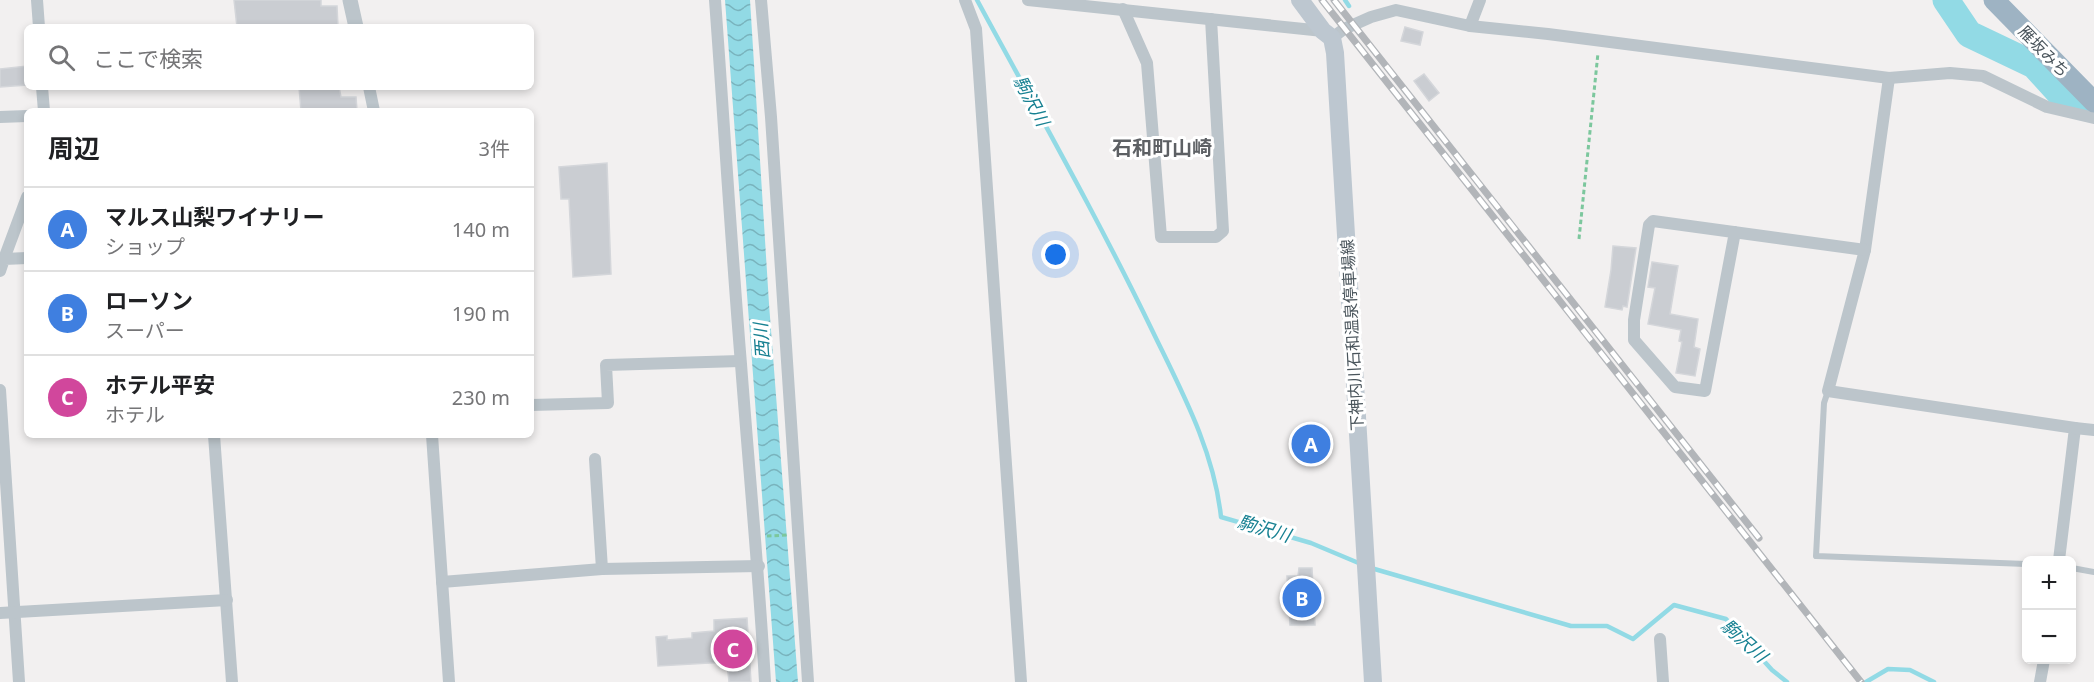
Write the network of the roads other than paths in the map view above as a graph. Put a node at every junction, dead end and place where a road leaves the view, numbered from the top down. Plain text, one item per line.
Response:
1 (38, 0) edge
2 (350, 0) edge
3 (715, 0) edge
4 (761, 0) edge
5 (965, 0) edge
6 (1028, 0) edge
7 (1300, 0) edge
8 (1480, 0) edge
9 (1994, 0) edge
10 (1082, 2) edge
11 (1124, 9) junction
12 (1211, 19) junction
13 (39, 24) edge
14 (355, 24) edge
15 (1470, 26) junction
16 (1328, 35) junction
17 (1889, 78) junction
18 (42, 90) edge
19 (370, 90) edge
20 (2087, 96) edge
21 (44, 108) edge
22 (373, 108) edge
23 (24, 116) edge
24 (0, 117) edge
25 (2094, 118) edge
26 (24, 205) edge
27 (1735, 232) junction
28 (1865, 250) junction
29 (24, 259) edge
30 (2, 265) edge
31 (740, 362) junction
32 (0, 390) edge
33 (1828, 391) junction
34 (534, 405) edge
35 (2075, 428) junction
36 (2094, 430) edge
37 (214, 438) edge
38 (432, 438) edge
39 (595, 459) dead end
40 (2060, 556) edge
41 (2022, 564) edge
42 (759, 566) junction
43 (602, 569) junction
44 (2076, 569) edge
45 (2094, 572) edge
46 (442, 582) junction
47 (227, 600) junction
48 (14, 612) junction
49 (0, 613) edge
50 (1660, 639) dead end
51 (2043, 664) edge
52 (19, 682) edge
53 (232, 682) edge
54 (449, 682) edge
55 (765, 682) edge
56 (807, 682) edge
57 (1021, 682) edge
58 (1373, 682) edge
59 (1663, 682) edge
60 (2040, 682) edge

1 - 13 street
2 - 14 street
3 - 31 street
4 - 56 street
5 - 57 street
6 - 10 street
7 - 16 main road, 下神内川石和温泉停車場線
8 - 15 street
9 - 20 highway, 雁坂みち
10 - 11 street
11 - 12 street
11 - 12 street
12 - 16 street
15 - 16 street
15 - 17 street
16 - 58 main road, 下神内川石和温泉停車場線
17 - 25 street
17 - 28 street
18 - 21 street
19 - 22 street
23 - 24 street
26 - 30 street
27 - 27 street
27 - 28 street
28 - 33 street
29 - 30 street
31 - 34 street
31 - 42 street
32 - 48 street
33 - 35 street
33 - 41 lane
35 - 36 street
35 - 40 street
37 - 47 street
38 - 46 street
39 - 43 street
42 - 43 street
42 - 55 street
43 - 46 street
44 - 45 lane
46 - 54 street
47 - 48 street
47 - 53 street
48 - 49 street
48 - 52 street
50 - 59 street
51 - 60 street

